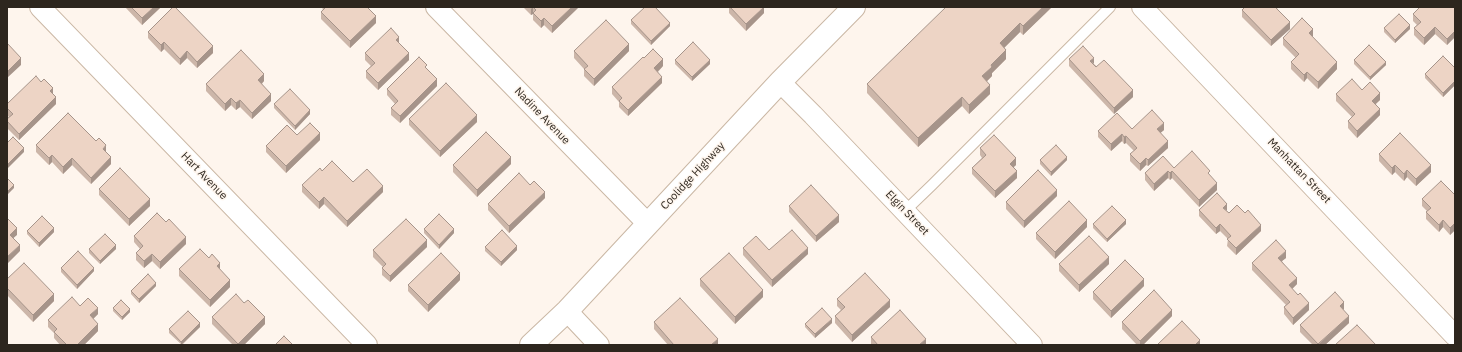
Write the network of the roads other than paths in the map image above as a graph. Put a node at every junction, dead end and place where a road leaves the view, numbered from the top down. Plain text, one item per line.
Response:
1 (40, 7) edge
2 (436, 7) edge
3 (854, 7) edge
4 (1110, 7) edge
5 (1142, 7) edge
6 (780, 82) junction
7 (905, 211) junction
8 (648, 224) junction
9 (566, 311) junction
10 (1455, 336) edge
11 (367, 345) edge
12 (531, 345) edge
13 (599, 345) edge
14 (1032, 345) edge

1 - 11 street, Hart Avenue
2 - 8 street, Nadine Avenue
3 - 6 main road, Coolidge Highway
4 - 7 lane
5 - 10 street, Manhattan Street
6 - 7 street, Elgin Street
6 - 8 main road, Coolidge Highway
7 - 14 street, Elgin Street
8 - 9 main road, Coolidge Highway
9 - 12 main road, Coolidge Highway
9 - 13 street

